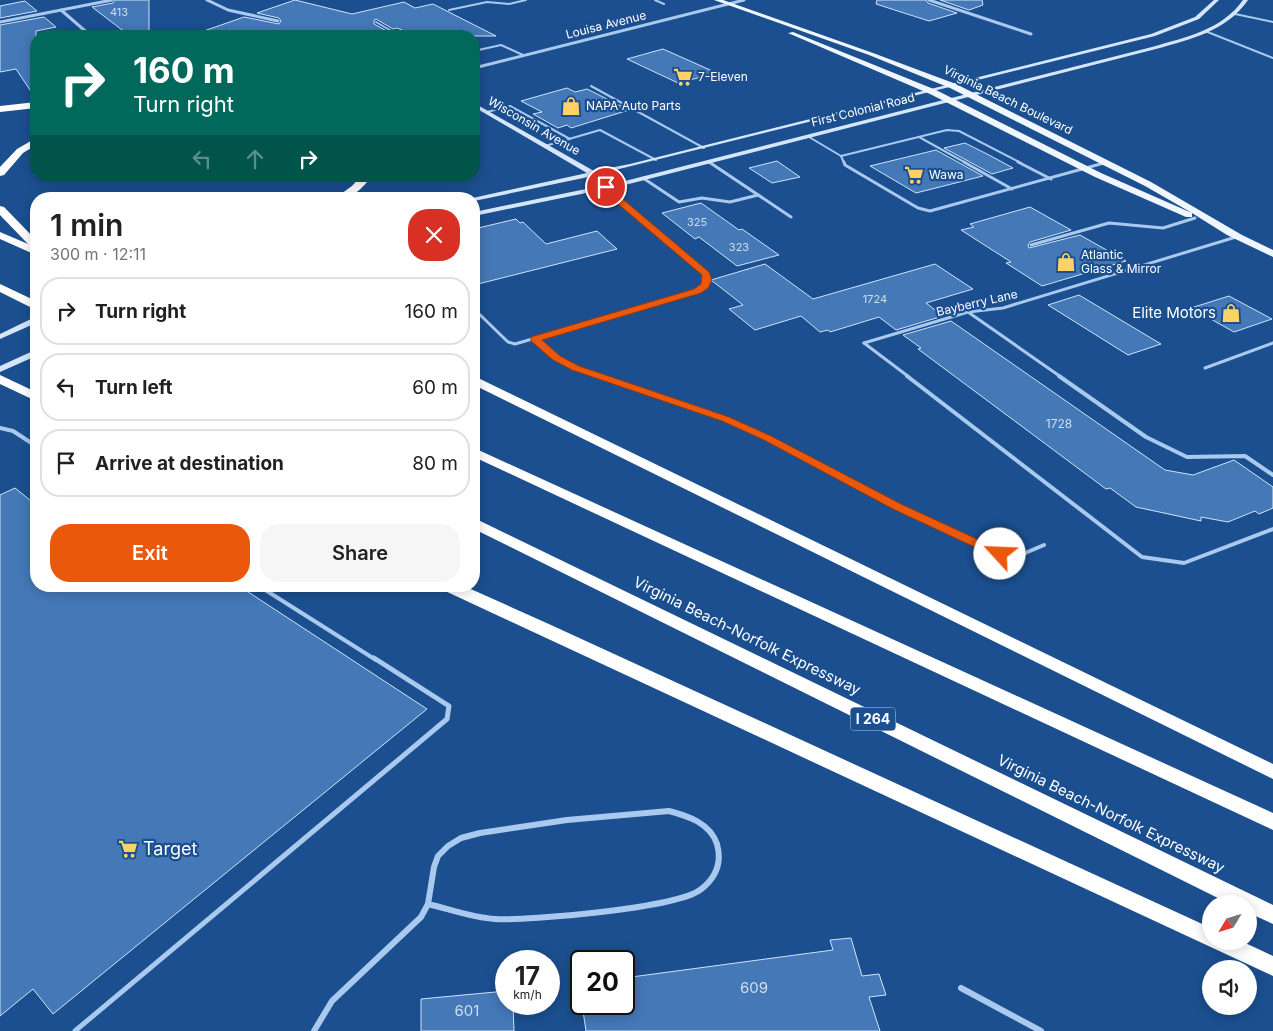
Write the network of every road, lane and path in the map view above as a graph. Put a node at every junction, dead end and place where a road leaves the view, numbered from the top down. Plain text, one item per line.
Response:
1 (112, 0) edge
2 (207, 0) edge
3 (526, 0) edge
4 (655, 0) edge
5 (717, 0) edge
6 (744, 0) edge
7 (929, 0) edge
8 (1217, 0) edge
9 (1246, 0) edge
10 (664, 4) dead end
11 (727, 4) junction
12 (60, 10) junction
13 (449, 10) dead end
14 (1235, 14) junction
15 (755, 15) junction
16 (278, 21) dead end
17 (0, 22) edge
18 (376, 22) dead end
19 (1273, 22) edge
20 (85, 30) edge
21 (390, 30) edge
22 (1205, 31) junction
23 (1031, 34) dead end
24 (480, 50) edge
25 (523, 55) junction
26 (1273, 58) edge
27 (480, 66) edge
28 (591, 86) dead end
29 (953, 86) junction
30 (932, 92) junction
31 (973, 95) junction
32 (952, 101) junction
33 (30, 106) edge
34 (480, 108) edge
35 (0, 109) edge
36 (487, 112) junction
37 (809, 137) junction
38 (918, 137) junction
39 (570, 139) junction
40 (30, 145) edge
41 (545, 146) junction
42 (704, 148) junction
43 (841, 156) junction
44 (656, 160) junction
45 (709, 162) junction
46 (1106, 162) junction
47 (1085, 168) junction
48 (0, 173) edge
49 (595, 174) junction
50 (643, 178) junction
51 (1051, 179) junction
52 (362, 182) edge
53 (606, 187) junction
54 (1012, 189) junction
55 (350, 192) edge
56 (758, 195) junction
57 (480, 197) edge
58 (0, 209) edge
59 (480, 213) edge
60 (791, 217) dead end
61 (1195, 218) junction
62 (0, 235) edge
63 (1238, 236) junction
64 (30, 240) edge
65 (1032, 244) dead end
66 (30, 249) edge
67 (1273, 254) edge
68 (0, 287) edge
69 (30, 303) edge
70 (968, 312) junction
71 (480, 315) edge
72 (30, 323) edge
73 (0, 337) edge
74 (535, 339) junction
75 (1273, 344) edge
76 (30, 356) edge
77 (1205, 368) dead end
78 (0, 369) edge
79 (0, 379) edge
80 (480, 383) edge
81 (30, 394) edge
82 (0, 428) edge
83 (30, 442) edge
84 (480, 455) edge
85 (1273, 475) edge
86 (480, 526) edge
87 (1273, 529) edge
88 (1044, 545) dead end
89 (268, 592) edge
90 (463, 592) edge
91 (1273, 772) edge
92 (1273, 822) edge
93 (428, 904) junction
94 (1273, 915) edge
95 (1202, 934) edge
96 (1238, 950) edge
97 (1273, 966) edge
98 (962, 988) dead end
99 (75, 1031) edge
100 (314, 1031) edge
101 (1041, 1031) edge

1 - 12 street
2 - 16 street
3 - 13 lane
4 - 10 lane
5 - 11 main road, Virginia Beach Boulevard
6 - 11 street, Louisa Avenue
7 - 23 street
8 - 29 main road, First Colonial Road
9 - 14 main road, First Colonial Road
11 - 15 main road, Virginia Beach Boulevard
11 - 25 street, Louisa Avenue
12 - 17 street
12 - 20 street
14 - 19 lane
14 - 22 main road, First Colonial Road
15 - 29 main road, Virginia Beach Boulevard
15 - 30 main road, Virginia Beach Boulevard
18 - 21 lane
22 - 26 lane
22 - 31 main road, First Colonial Road
24 - 25 lane
25 - 27 street, Louisa Avenue
28 - 42 lane
29 - 30 main road, First Colonial Road
29 - 31 main road, Virginia Beach Boulevard
30 - 32 main road, Virginia Beach Boulevard
30 - 42 main road, First Colonial Road
31 - 32 main road, First Colonial Road
31 - 46 main road, Virginia Beach Boulevard
32 - 37 main road, First Colonial Road
32 - 47 main road, Virginia Beach Boulevard
33 - 35 highway
34 - 36 main road, Wisconsin Avenue
36 - 39 lane
36 - 41 main road, Wisconsin Avenue
37 - 43 lane
37 - 45 main road, First Colonial Road
38 - 43 lane
38 - 51 lane
38 - 54 lane
39 - 41 lane
39 - 44 lane
40 - 48 highway
41 - 49 main road, Wisconsin Avenue
42 - 44 main road, First Colonial Road
43 - 54 lane
44 - 49 main road, First Colonial Road
45 - 50 main road, First Colonial Road
45 - 56 lane
46 - 47 lane
46 - 63 main road, Virginia Beach Boulevard
47 - 51 lane
47 - 61 main road, Virginia Beach Boulevard
49 - 53 main road, Wisconsin Avenue
49 - 57 main road, First Colonial Road
50 - 53 main road, First Colonial Road
50 - 56 lane
51 - 54 lane
52 - 55 highway
53 - 59 main road, First Colonial Road
53 - 74 lane
56 - 60 lane
58 - 64 highway
61 - 63 main road, Virginia Beach Boulevard
61 - 65 lane
62 - 66 highway
63 - 67 main road, Virginia Beach Boulevard
63 - 70 lane, Bayberry Lane
68 - 69 highway
70 - 85 lane
70 - 87 lane, Bayberry Lane
71 - 74 lane
72 - 73 main road
74 - 88 lane
75 - 77 lane
76 - 78 main road
79 - 81 highway
80 - 91 highway
82 - 83 lane
84 - 92 highway
86 - 94 highway, Virginia Beach-Norfolk Expressway / I 264
89 - 99 lane
90 - 95 highway
93 - 93 street
93 - 100 street
96 - 97 highway
98 - 101 street

